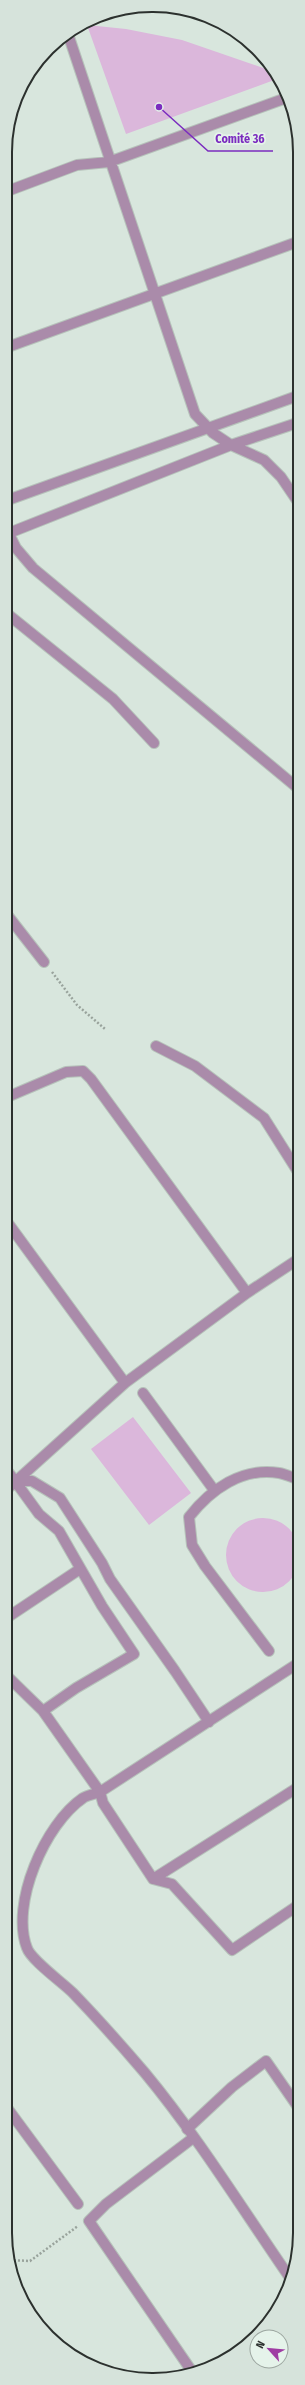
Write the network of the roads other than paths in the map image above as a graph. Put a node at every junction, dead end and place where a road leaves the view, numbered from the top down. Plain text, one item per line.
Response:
1 (70, 39) edge
2 (282, 99) edge
3 (109, 162) junction
4 (12, 189) edge
5 (293, 243) edge
6 (154, 293) junction
7 (12, 345) edge
8 (293, 398) edge
9 (293, 424) edge
10 (208, 428) junction
11 (230, 445) junction
12 (293, 495) edge
13 (12, 498) edge
14 (12, 528) edge
15 (12, 540) edge
16 (12, 618) edge
17 (154, 743) dead end
18 (293, 784) edge
19 (12, 921) edge
20 (44, 962) road end
21 (156, 1046) dead end
22 (12, 1095) edge
23 (293, 1164) edge
24 (12, 1229) edge
25 (293, 1263) edge
26 (248, 1293) junction
27 (125, 1383) junction
28 (144, 1393) dead end
29 (12, 1477) edge
30 (293, 1478) edge
31 (15, 1481) junction
32 (12, 1484) edge
33 (214, 1490) junction
34 (80, 1569) junction
35 (12, 1614) edge
36 (269, 1651) dead end
37 (293, 1667) edge
38 (12, 1681) edge
39 (43, 1711) junction
40 (209, 1722) junction
41 (293, 1790) edge
42 (100, 1792) junction
43 (153, 1879) junction
44 (293, 1909) edge
45 (293, 2100) edge
46 (12, 2114) edge
47 (187, 2129) junction
48 (194, 2138) junction
49 (78, 2204) dead end
50 (287, 2274) edge
51 (190, 2368) edge

1 - 3 street
2 - 3 street
3 - 4 street
3 - 6 street
5 - 6 street
6 - 7 street
6 - 10 street
8 - 10 street
9 - 11 street
10 - 11 street
10 - 13 street
11 - 12 street
11 - 14 street
15 - 18 street
16 - 17 street
19 - 20 street
21 - 23 street
22 - 26 street
24 - 27 street
25 - 26 street
26 - 27 street
27 - 31 street
28 - 33 street
29 - 31 street
30 - 33 street
31 - 32 street
31 - 34 street
31 - 40 street
33 - 36 street
34 - 35 street
34 - 39 street
37 - 40 street
38 - 39 street
39 - 42 street
40 - 42 street
41 - 43 street
42 - 43 street
42 - 47 street
43 - 44 street
45 - 47 street
46 - 49 street
47 - 48 street
48 - 50 street
48 - 51 street

